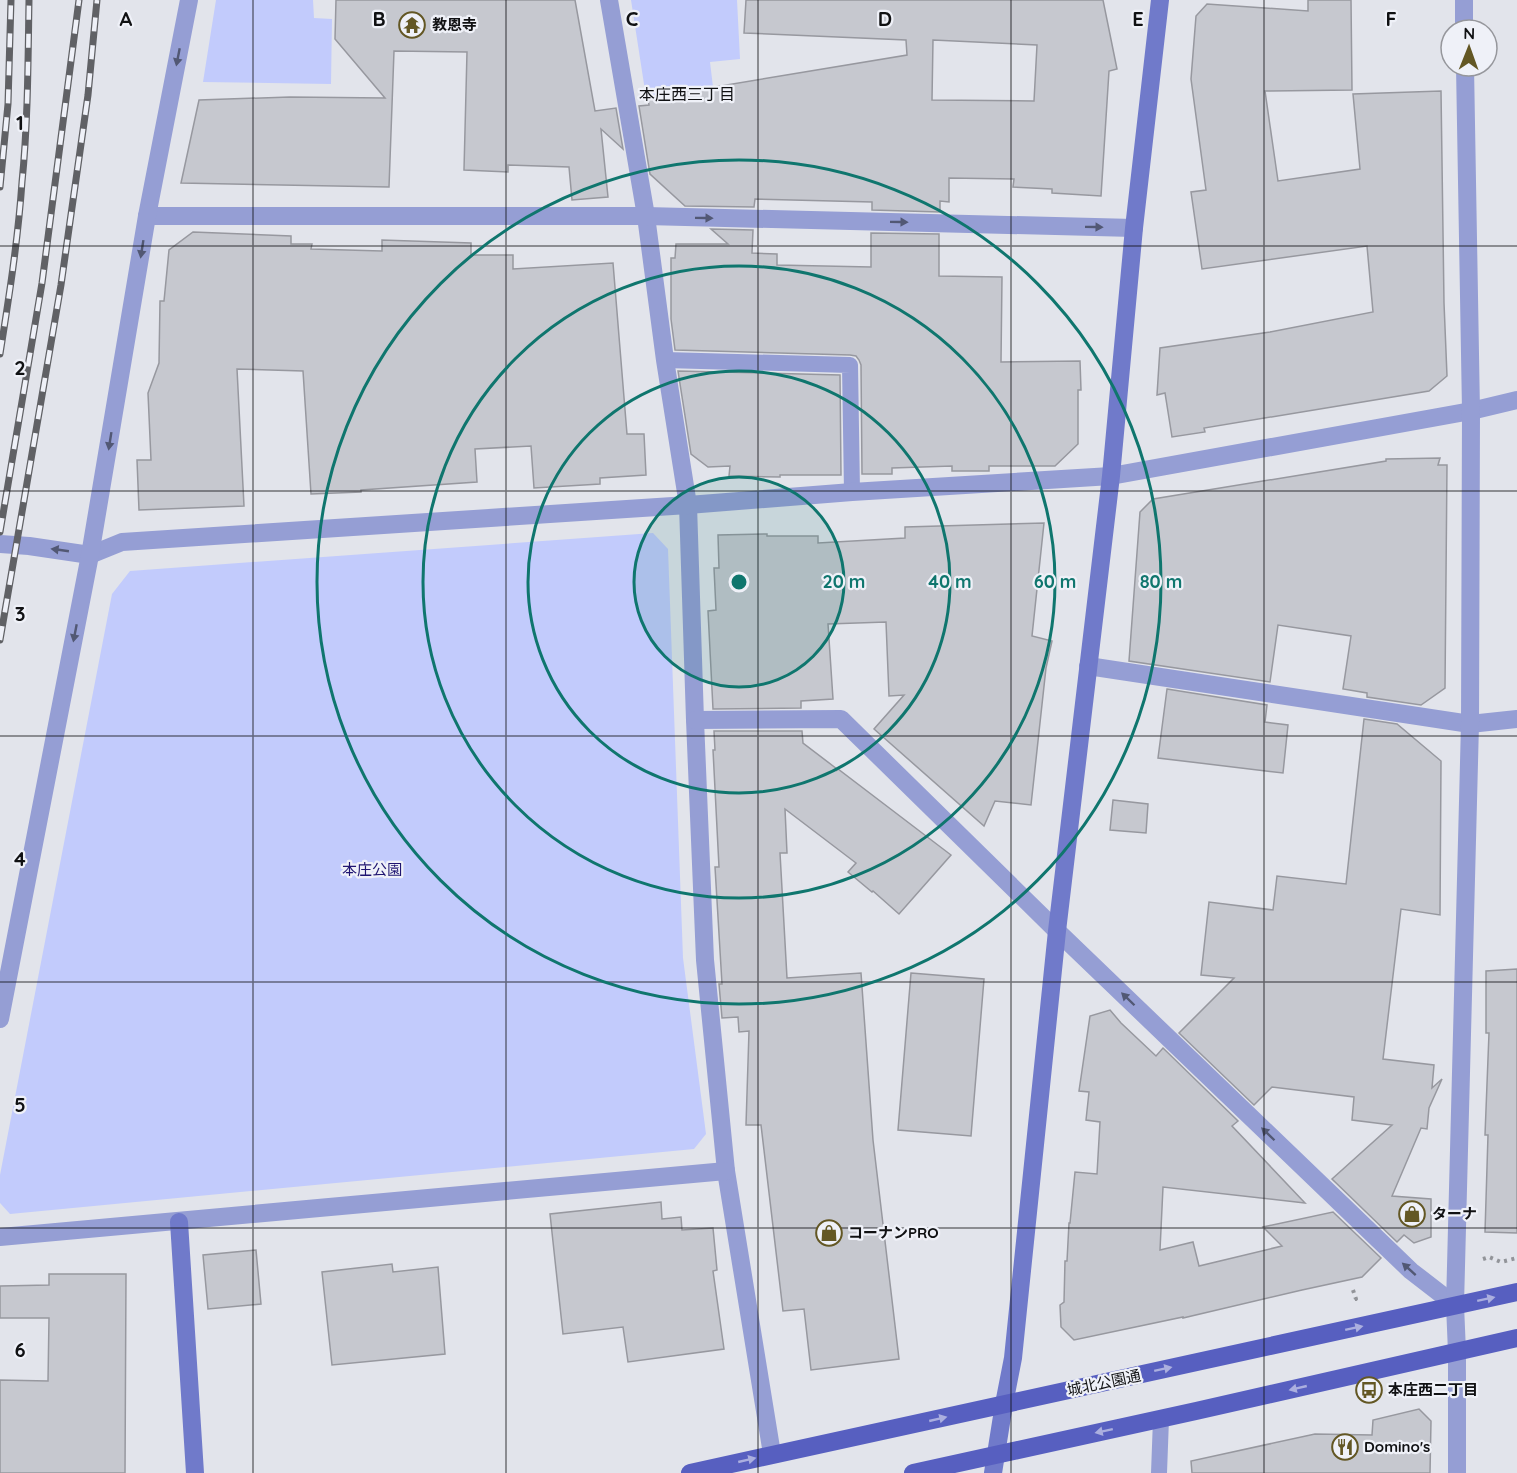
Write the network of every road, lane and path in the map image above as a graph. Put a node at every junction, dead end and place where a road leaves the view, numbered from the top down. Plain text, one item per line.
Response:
1 (189, 0) edge
2 (609, 0) edge
3 (1160, 0) edge
4 (1464, 0) edge
5 (1464, 18) edge
6 (1465, 78) edge
7 (147, 216) junction
8 (646, 216) junction
9 (1134, 228) junction
10 (665, 360) junction
11 (1517, 400) edge
12 (1471, 411) junction
13 (1111, 476) junction
14 (852, 492) junction
15 (688, 504) junction
16 (0, 544) edge
17 (90, 555) junction
18 (1088, 666) junction
19 (1517, 719) edge
20 (695, 720) junction
21 (1470, 724) junction
22 (1057, 931) junction
23 (0, 1019) edge
24 (726, 1171) junction
25 (179, 1222) junction
26 (0, 1237) edge
27 (1489, 1257) dead end
28 (1517, 1258) edge
29 (1353, 1290) dead end
30 (1517, 1292) edge
31 (1351, 1300) dead end
32 (1455, 1305) junction
33 (1517, 1338) edge
34 (1457, 1352) junction
35 (1004, 1404) junction
36 (1161, 1419) junction
37 (772, 1454) junction
38 (996, 1454) junction
39 (195, 1473) edge
40 (690, 1473) edge
41 (913, 1473) edge
42 (993, 1473) edge
43 (1159, 1473) edge
44 (1457, 1473) edge

1 -> 7 street
2 - 8 street
3 - 9 street
4 - 5 street
6 - 12 street
7 - 8 street
7 -> 17 street
8 -> 9 street
8 - 10 street
9 - 13 street
10 - 14 lane
10 - 15 street
11 - 12 street
12 - 13 street
12 - 21 street
13 - 14 street
13 - 18 street
14 - 15 street
15 - 17 street
15 - 20 street
17 -> 16 street
17 -> 23 street
18 - 21 street
18 - 22 street
19 - 21 street
20 - 22 street
20 - 24 street
21 - 32 street
32 -> 22 street
22 - 35 street
24 - 25 street
24 - 37 street
25 - 26 street
25 - 39 street
27 - 28 path
29 - 31 path
32 -> 30 main road, 城北公園通
32 - 34 street
35 -> 32 main road, 城北公園通
33 - 34 main road
34 -> 36 main road
34 - 44 street
37 -> 35 main road, 城北公園通
35 - 38 street
36 -> 38 main road
36 - 43 lane
40 -> 37 main road, 城北公園通
38 - 41 main road
38 - 42 street

